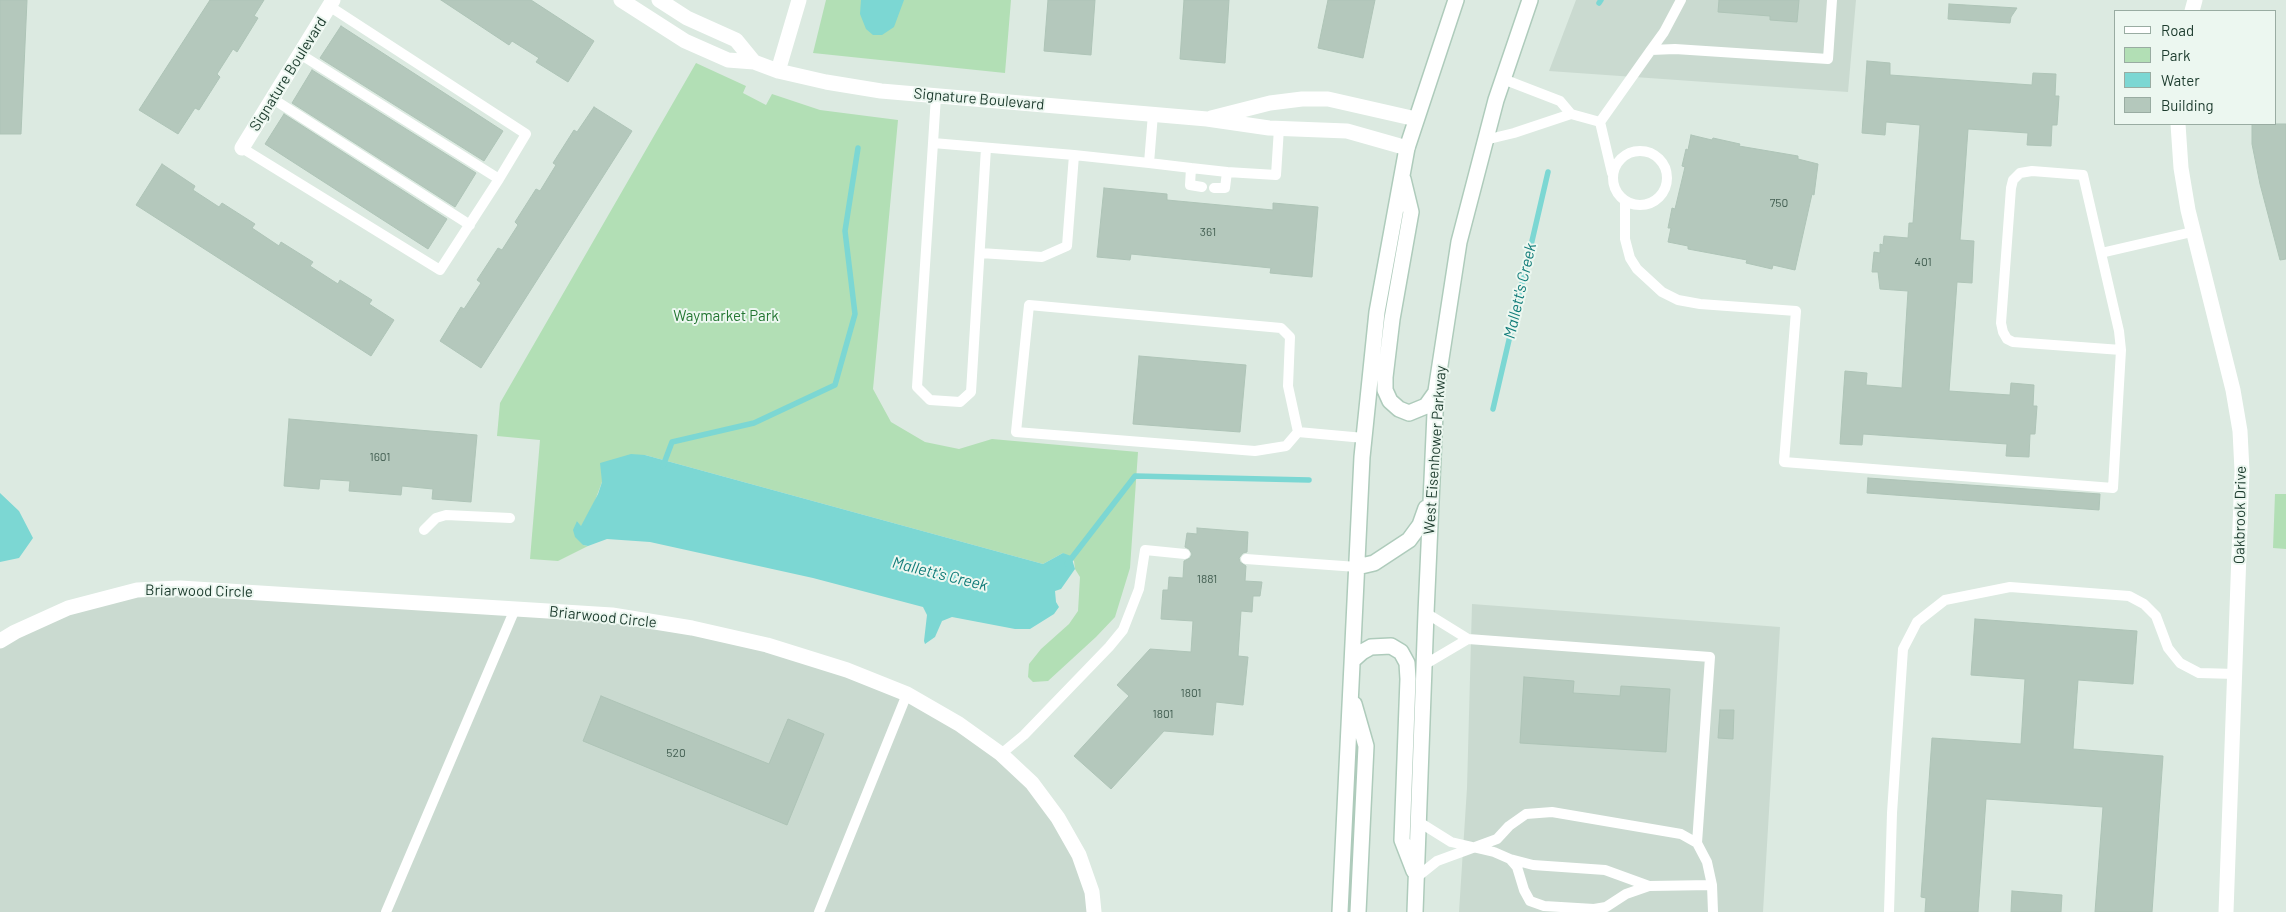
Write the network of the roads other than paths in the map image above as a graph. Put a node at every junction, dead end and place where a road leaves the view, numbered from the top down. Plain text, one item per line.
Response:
1 (621, 0) edge
2 (659, 0) edge
3 (800, 0) edge
4 (1456, 0) edge
5 (1530, 0) edge
6 (1680, 0) edge
7 (1832, 0) edge
8 (331, 3) edge
9 (1651, 50) junction
10 (300, 54) junction
11 (754, 62) junction
12 (778, 71) junction
13 (1503, 79) junction
14 (936, 96) junction
15 (273, 99) junction
16 (1153, 114) junction
17 (1571, 114) junction
18 (1207, 119) junction
19 (1416, 119) junction
20 (1600, 122) junction
21 (2178, 125) edge
22 (1278, 128) junction
23 (1485, 140) junction
24 (933, 143) junction
25 (242, 148) joint
26 (986, 148) junction
27 (1407, 148) junction
28 (1074, 156) junction
29 (1149, 163) junction
30 (1191, 168) junction
31 (1227, 172) junction
32 (1402, 172) junction
33 (1612, 174) junction
34 (499, 179) junction
35 (1202, 187) dead end
36 (1214, 188) dead end
37 (1625, 202) junction
38 (470, 224) junction
39 (2192, 232) junction
40 (2101, 253) junction
41 (980, 254) junction
42 (2121, 350) junction
43 (1436, 391) junction
44 (1298, 432) junction
45 (1364, 438) junction
46 (1430, 495) junction
47 (510, 518) dead end
48 (424, 530) dead end
49 (1185, 554) dead end
50 (1246, 559) dead end
51 (1357, 568) junction
52 (515, 609) junction
53 (1426, 613) junction
54 (1468, 639) junction
55 (0, 641) edge
56 (1353, 660) junction
57 (1424, 665) junction
58 (2236, 674) junction
59 (1350, 690) junction
60 (907, 694) junction
61 (1001, 754) junction
62 (1419, 822) junction
63 (1697, 843) junction
64 (1476, 848) junction
65 (1510, 859) junction
66 (1417, 877) junction
67 (1650, 886) junction
68 (1712, 886) junction
69 (386, 912) edge
70 (820, 912) edge
71 (1094, 912) edge
72 (1340, 912) edge
73 (1358, 912) edge
74 (1415, 912) edge
75 (1713, 912) edge
76 (1889, 912) edge
77 (2226, 912) edge

1 - 11 street, Signature Boulevard
2 - 11 street
3 - 12 street
4 - 19 street
5 - 13 street, West Eisenhower Parkway
6 - 9 lane
7 - 9 lane
8 - 10 street, Signature Boulevard
8 - 34 lane
9 - 20 lane
10 - 15 street, Signature Boulevard
10 - 34 lane
11 - 12 street, Signature Boulevard
12 - 14 street, Signature Boulevard
13 - 17 lane
13 - 23 street, West Eisenhower Parkway
14 - 16 street, Signature Boulevard
14 - 24 lane
15 - 25 street, Signature Boulevard
15 - 38 lane
16 - 18 street, Signature Boulevard
16 - 29 lane
17 - 20 lane
17 - 23 lane
18 - 19 street, Signature Boulevard
18 - 22 street, Signature Boulevard
19 - 27 street
20 - 33 lane
21 - 39 street, Oakbrook Drive
22 - 27 street, Signature Boulevard
22 - 31 lane
23 - 43 street, West Eisenhower Parkway
24 - 26 lane
24 - 41 lane
25 - 38 lane
26 - 28 lane
26 - 41 lane
27 - 32 street
28 - 29 lane
28 - 41 lane
29 - 30 lane
30 - 31 lane
30 - 35 lane
31 - 36 lane
32 - 43 street
32 - 45 street
33 - 37 lane
33 - 37 lane
34 - 38 lane
37 - 42 lane
39 - 40 lane
39 - 58 street, Oakbrook Drive
40 - 42 lane
40 - 42 lane
43 - 46 street, West Eisenhower Parkway
44 - 44 lane
44 - 45 lane
45 - 51 street
46 - 51 street
46 - 53 street, West Eisenhower Parkway
47 - 48 lane
49 - 61 lane
50 - 51 lane
51 - 56 street
52 - 55 street, Briarwood Circle
52 - 60 street, Briarwood Circle
52 - 69 lane
53 - 54 lane
53 - 57 street, West Eisenhower Parkway
54 - 57 lane
54 - 63 lane
56 - 59 street
56 - 66 street
57 - 62 street, West Eisenhower Parkway
58 - 76 lane
58 - 77 street, Oakbrook Drive
59 - 72 street
59 - 73 street
60 - 61 street, Briarwood Circle
60 - 70 lane
61 - 71 street, Briarwood Circle
62 - 64 lane
62 - 66 street, West Eisenhower Parkway
63 - 64 lane
63 - 68 lane
64 - 65 lane
64 - 66 lane
65 - 67 lane
65 - 67 lane
66 - 74 street, West Eisenhower Parkway
67 - 68 lane
68 - 75 lane

